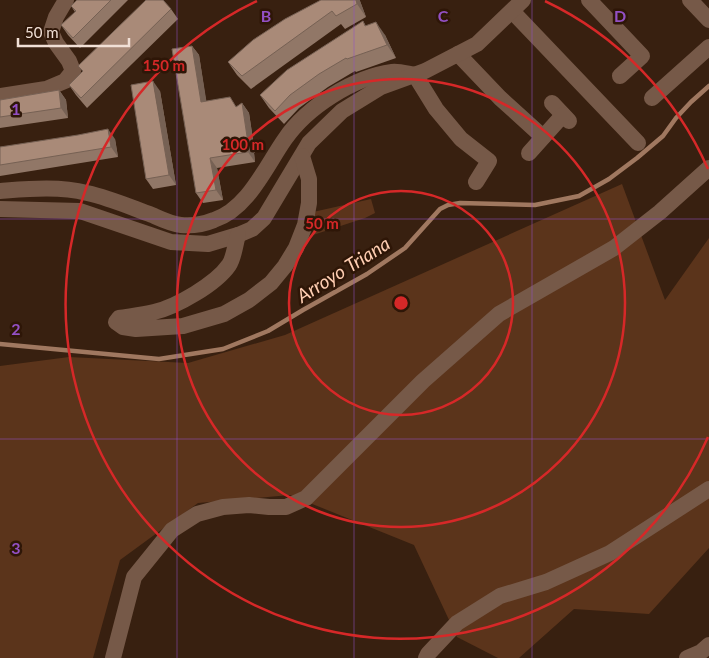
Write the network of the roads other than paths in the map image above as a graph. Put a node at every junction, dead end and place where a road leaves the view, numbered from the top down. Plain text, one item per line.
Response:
1 (66, 0) edge
2 (589, 0) edge
3 (690, 0) edge
4 (518, 5) edge
5 (709, 20) edge
6 (709, 47) edge
7 (458, 54) junction
8 (415, 75) junction
9 (620, 76) dead end
10 (0, 96) edge
11 (652, 98) dead end
12 (552, 103) dead end
13 (543, 137) junction
14 (638, 143) dead end
15 (529, 153) dead end
16 (302, 156) junction
17 (709, 168) edge
18 (476, 182) dead end
19 (0, 191) edge
20 (0, 209) edge
21 (238, 236) junction
22 (709, 489) edge
23 (709, 645) edge
24 (113, 658) edge
25 (426, 658) edge
26 (687, 658) edge

1 - 10 street
2 - 9 street
3 - 5 street
4 - 7 street
4 - 14 street
6 - 11 street
7 - 8 street
7 - 13 street
8 - 16 street
8 - 18 street
8 - 19 street
12 - 13 street
13 - 15 street
16 - 21 street
16 - 21 street
17 - 24 street
20 - 21 street
22 - 25 street
23 - 26 street

